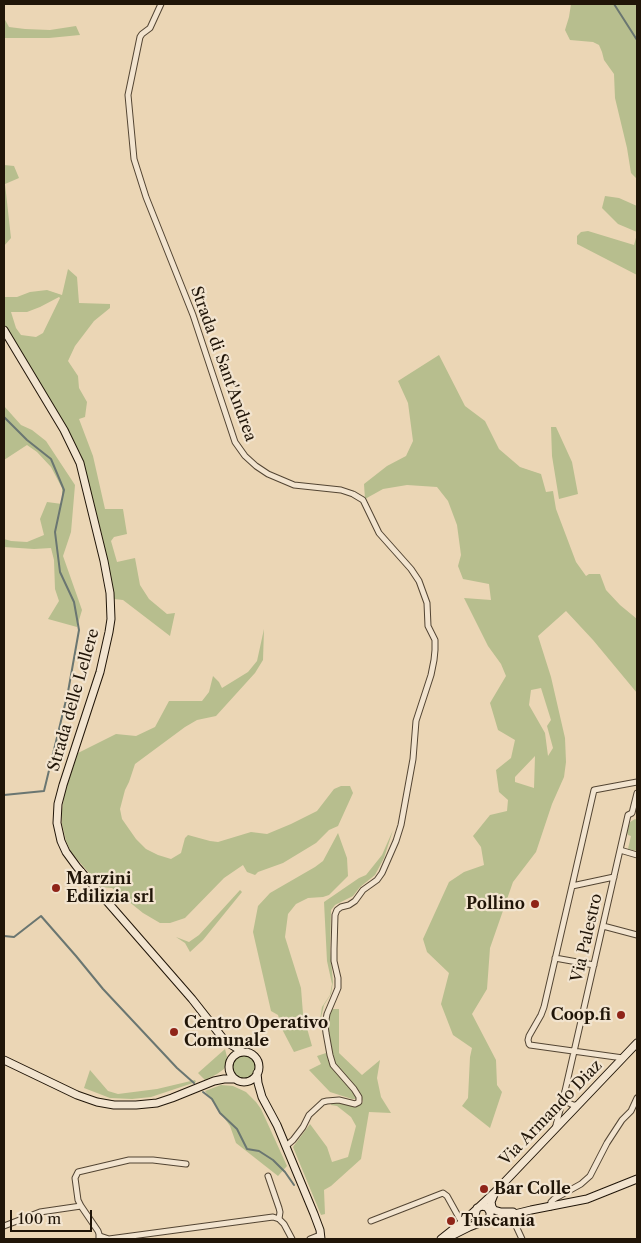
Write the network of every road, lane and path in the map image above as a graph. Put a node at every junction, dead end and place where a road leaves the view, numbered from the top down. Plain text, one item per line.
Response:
1 (161, 4) edge
2 (4, 330) edge
3 (637, 782) edge
4 (637, 793) edge
5 (635, 814) edge
6 (620, 850) junction
7 (637, 855) edge
8 (614, 877) junction
9 (572, 886) junction
10 (602, 926) junction
11 (637, 935) edge
12 (555, 958) junction
13 (594, 965) junction
14 (226, 1041) junction
15 (637, 1043) edge
16 (243, 1052) junction
17 (574, 1052) junction
18 (623, 1058) junction
19 (4, 1060) edge
20 (229, 1064) junction
21 (257, 1074) junction
22 (235, 1079) junction
23 (214, 1081) junction
24 (243, 1082) junction
25 (565, 1090) junction
26 (262, 1097) junction
27 (637, 1098) edge
28 (578, 1104) junction
29 (554, 1129) junction
30 (286, 1146) junction
31 (186, 1164) dead end
32 (268, 1176) dead end
33 (637, 1179) edge
34 (496, 1191) junction
35 (82, 1206) junction
36 (550, 1207) junction
37 (477, 1208) junction
38 (531, 1210) junction
39 (513, 1215) junction
40 (279, 1219) junction
41 (371, 1221) dead end
42 (485, 1222) junction
43 (462, 1223) junction
44 (4, 1226) edge
45 (469, 1227) junction
46 (321, 1237) edge
47 (99, 1238) edge
48 (292, 1239) edge
49 (310, 1239) edge
50 (443, 1239) edge
51 (522, 1239) edge

1 - 30 street, Strada di Sant'Andrea
2 - 14 street, Strada delle Lellere
3 - 9 street, Via Palestro
4 - 5 street, Via Palestro
5 - 6 street, Via Palestro
6 - 7 street
6 - 8 street, Via Palestro
8 - 9 street
8 - 10 street, Via Palestro
9 - 12 street, Via Palestro
10 - 11 street
10 - 13 street, Via Palestro
12 - 13 street
12 - 17 street, Via Palestro
13 - 17 street, Via Palestro
14 - 16 street, Strada delle Lellere
14 - 20 street, Strada delle Lellere
15 - 18 street, Via Armando Diaz
16 - 20 street
16 - 21 street
17 - 18 street
17 - 25 street, Via Palestro
18 - 28 street, Via Armando Diaz
19 - 23 street
20 - 22 street
20 - 23 street
21 - 24 street
21 - 26 street
22 - 23 street
22 - 24 street
24 - 26 street
25 - 28 street
25 - 29 street, Via Palestro
26 - 30 street
27 - 36 street
28 - 29 street, Via Armando Diaz
29 - 34 street, Via Armando Diaz
30 - 46 street
31 - 35 street
32 - 40 street
33 - 36 street
34 - 37 street, Via Armando Diaz
34 - 38 street
35 - 44 street
35 - 47 street
36 - 38 street
37 - 42 street
37 - 42 street
37 - 43 street, Via Armando Diaz
38 - 39 street, Via Armando Diaz
39 - 42 street, Via Armando Diaz
39 - 51 street
40 - 47 street
40 - 48 street
41 - 43 street
42 - 45 street, Via Armando Diaz
43 - 45 street
43 - 50 street, Via Armando Diaz
45 - 50 street, Via Armando Diaz
46 - 49 street

